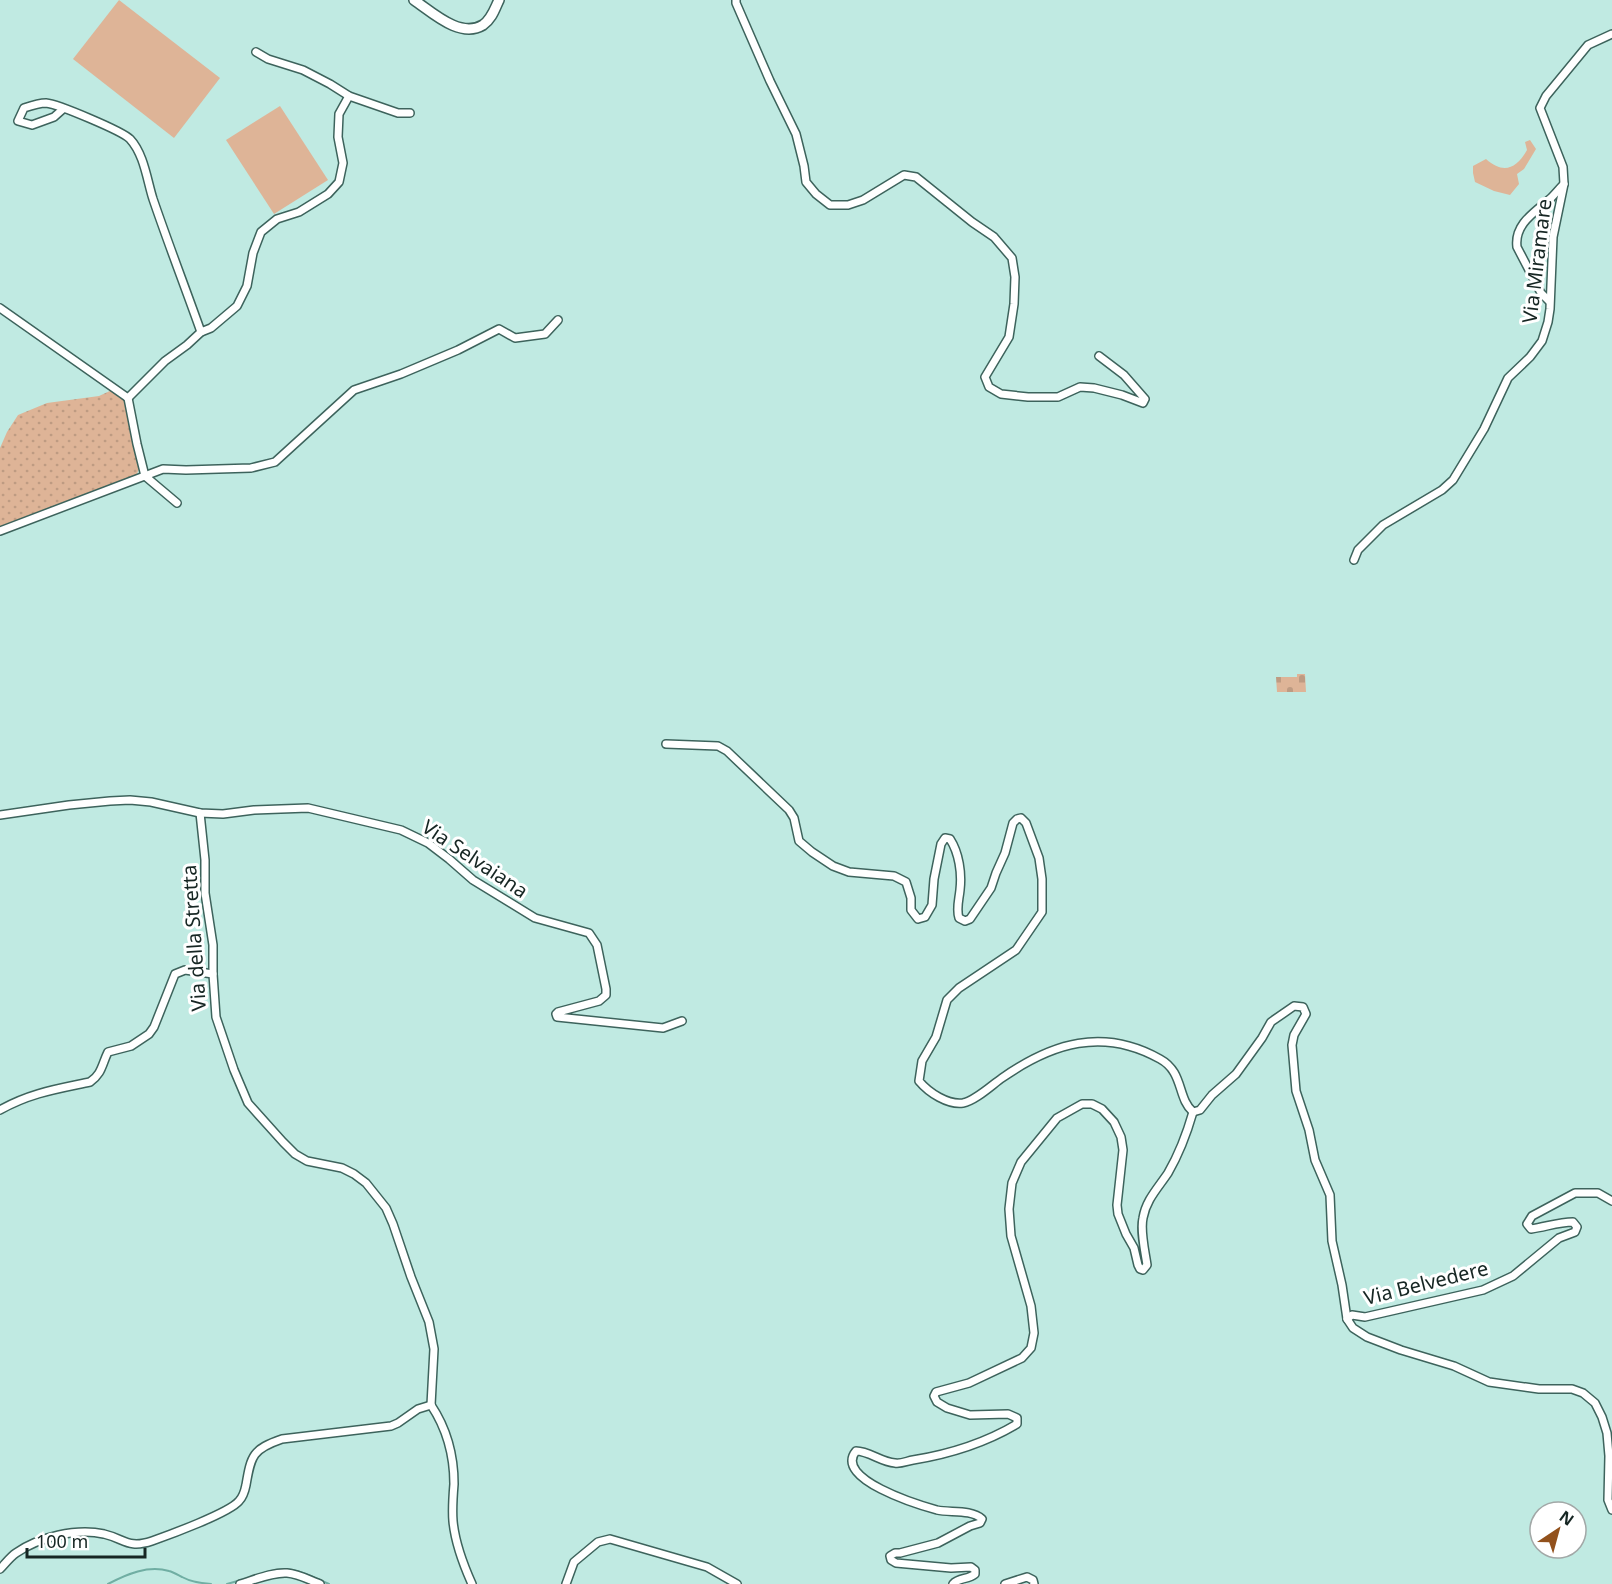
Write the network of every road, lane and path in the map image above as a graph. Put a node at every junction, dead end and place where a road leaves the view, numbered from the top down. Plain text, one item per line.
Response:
1 (414, 0) edge
2 (499, 0) edge
3 (736, 0) edge
4 (1612, 34) edge
5 (256, 52) dead end
6 (349, 96) junction
7 (63, 109) junction
8 (410, 113) dead end
9 (1564, 184) junction
10 (1550, 301) junction
11 (0, 309) edge
12 (558, 320) dead end
13 (201, 332) junction
14 (1099, 356) dead end
15 (128, 398) junction
16 (145, 476) junction
17 (177, 503) dead end
18 (0, 531) edge
19 (1354, 560) dead end
20 (666, 744) dead end
21 (200, 813) junction
22 (0, 815) edge
23 (213, 974) junction
24 (682, 1021) dead end
25 (0, 1110) edge
26 (1193, 1112) junction
27 (1612, 1201) edge
28 (1347, 1319) junction
29 (431, 1405) junction
30 (1612, 1510) edge
31 (0, 1569) edge
32 (240, 1584) edge
33 (320, 1584) edge
34 (472, 1584) edge
35 (566, 1584) edge
36 (737, 1584) edge
37 (953, 1584) edge
38 (1005, 1584) edge
39 (1034, 1584) edge

1 - 2 street
3 - 14 street
4 - 9 street, Via Miramare
5 - 6 street
6 - 8 street
6 - 13 street
7 - 7 street
7 - 13 street
9 - 10 street, Via Miramare
9 - 10 street
10 - 19 street, Via Miramare
11 - 15 street
12 - 16 street
13 - 15 street
15 - 16 street
16 - 17 street
16 - 18 street
20 - 26 street
21 - 22 street
21 - 23 street, Via della Stretta
21 - 24 street, Via Selvaiana
23 - 25 street
23 - 29 street, Via della Stretta
26 - 28 street
26 - 37 street
27 - 28 street, Via Belvedere
28 - 30 street, Via Belvedere
29 - 31 street
29 - 34 street
32 - 33 street
35 - 36 street
38 - 39 street

